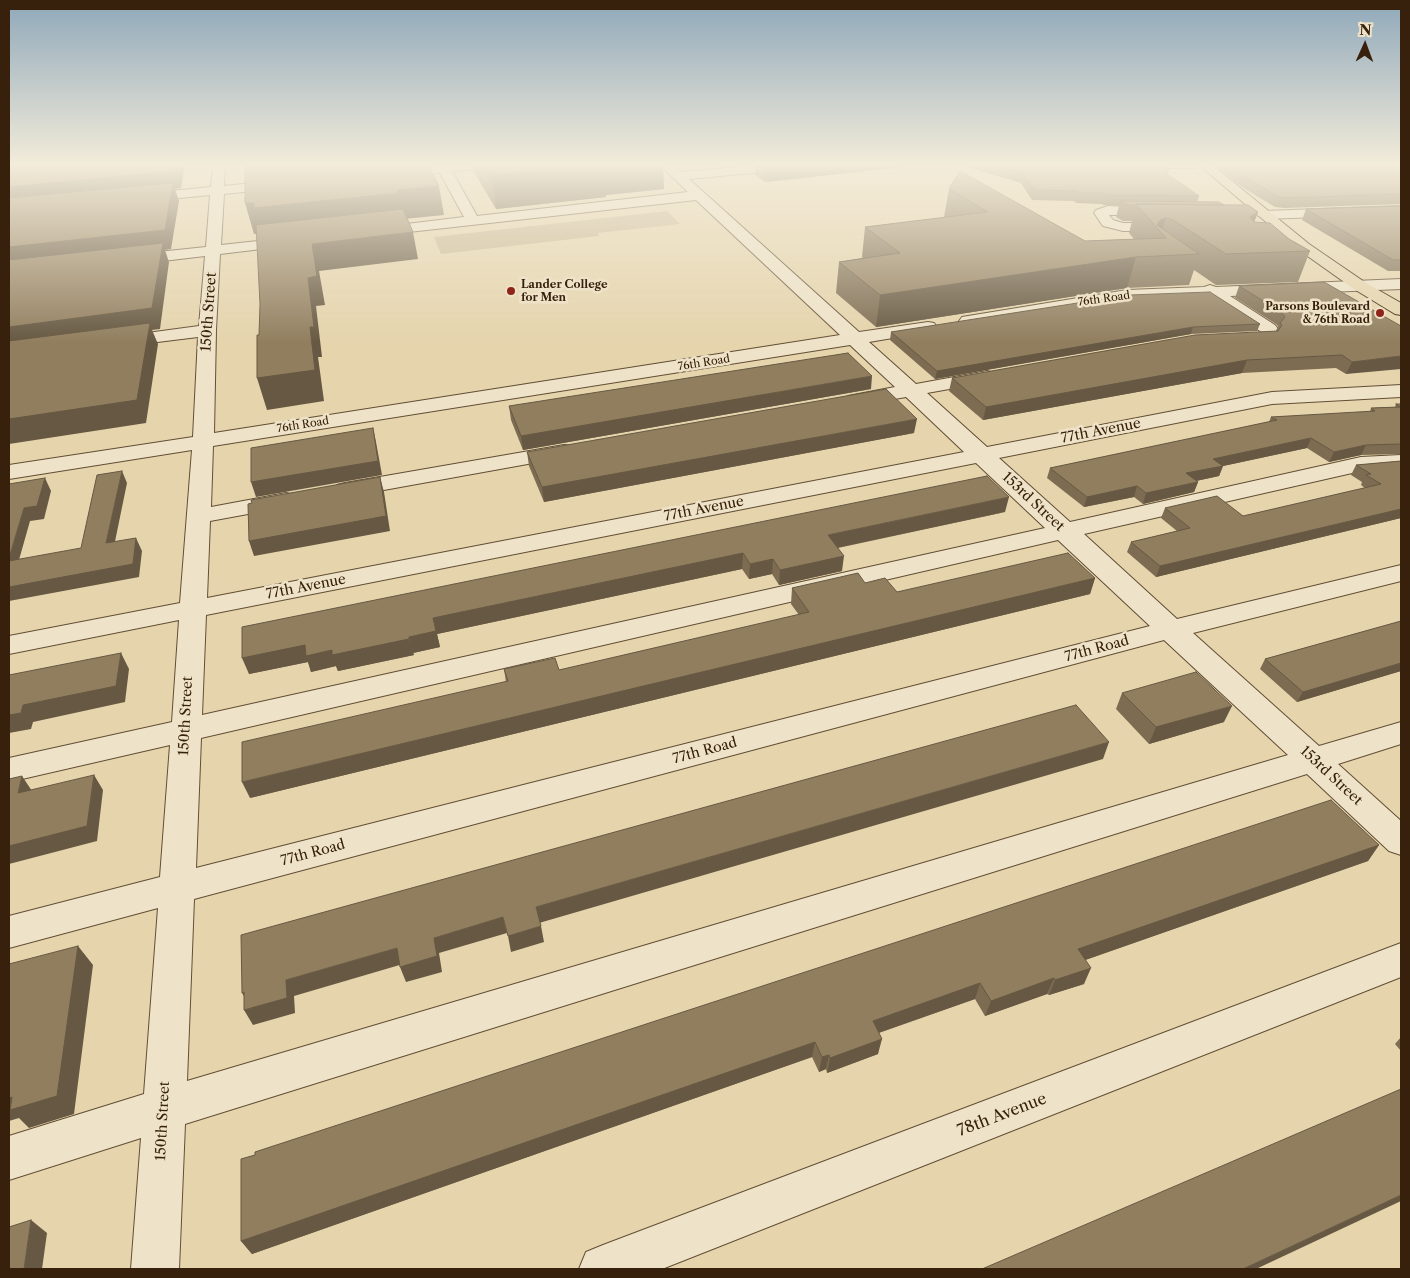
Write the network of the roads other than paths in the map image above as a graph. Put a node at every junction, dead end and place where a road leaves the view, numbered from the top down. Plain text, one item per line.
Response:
1 (215, 224) edge
2 (449, 224) edge
3 (731, 224) edge
4 (1110, 224) edge
5 (1271, 224) edge
6 (1180, 227) edge
7 (357, 234) edge
8 (308, 240) edge
9 (1280, 247) edge
10 (1304, 247) junction
11 (213, 250) junction
12 (115, 262) edge
13 (1186, 274) edge
14 (1401, 284) edge
15 (1360, 286) junction
16 (1212, 292) junction
17 (1401, 310) edge
18 (207, 330) junction
19 (1261, 335) edge
20 (856, 339) junction
21 (104, 344) edge
22 (1009, 373) edge
23 (912, 390) junction
24 (1401, 391) edge
25 (834, 404) edge
26 (203, 441) junction
27 (580, 449) edge
28 (981, 454) junction
29 (1401, 462) edge
30 (9, 472) edge
31 (198, 516) junction
32 (1064, 531) junction
33 (1401, 573) edge
34 (193, 609) junction
35 (1172, 629) junction
36 (9, 645) edge
37 (186, 731) junction
38 (1401, 733) edge
39 (1314, 760) junction
40 (9, 770) edge
41 (1401, 840) edge
42 (176, 888) junction
43 (9, 932) edge
44 (1401, 960) edge
45 (164, 1109) junction
46 (9, 1158) edge
47 (155, 1269) edge
48 (603, 1269) edge

1 - 11 street, 150th Street
2 - 7 street
3 - 20 street, 153rd Street
4 - 6 street
5 - 10 main road
8 - 11 street
9 - 10 street
10 - 15 main road
11 - 12 street
11 - 18 street, 150th Street
13 - 16 street
14 - 15 street, 76th Road
15 - 16 street, 76th Road
15 - 17 main road
16 - 19 street
16 - 20 street, 76th Road
18 - 21 street
18 - 26 street, 150th Street
20 - 23 street, 153rd Street
20 - 26 street, 76th Road
22 - 23 street
23 - 25 street
23 - 28 street, 153rd Street
24 - 28 street, 77th Avenue
26 - 30 street, 76th Road
26 - 31 street, 150th Street
27 - 31 street
28 - 32 street, 153rd Street
28 - 34 street, 77th Avenue
29 - 32 street
31 - 34 street, 150th Street
32 - 35 street, 153rd Street
32 - 37 street
33 - 35 street, 77th Road
34 - 36 street, 77th Avenue
34 - 37 street, 150th Street
35 - 39 street, 153rd Street
35 - 42 street, 77th Road
37 - 40 street
37 - 42 street, 150th Street
38 - 39 street
39 - 41 street, 153rd Street
39 - 45 street
42 - 43 street, 77th Road
42 - 45 street, 150th Street
44 - 48 street, 78th Avenue
45 - 46 street
45 - 47 street, 150th Street

